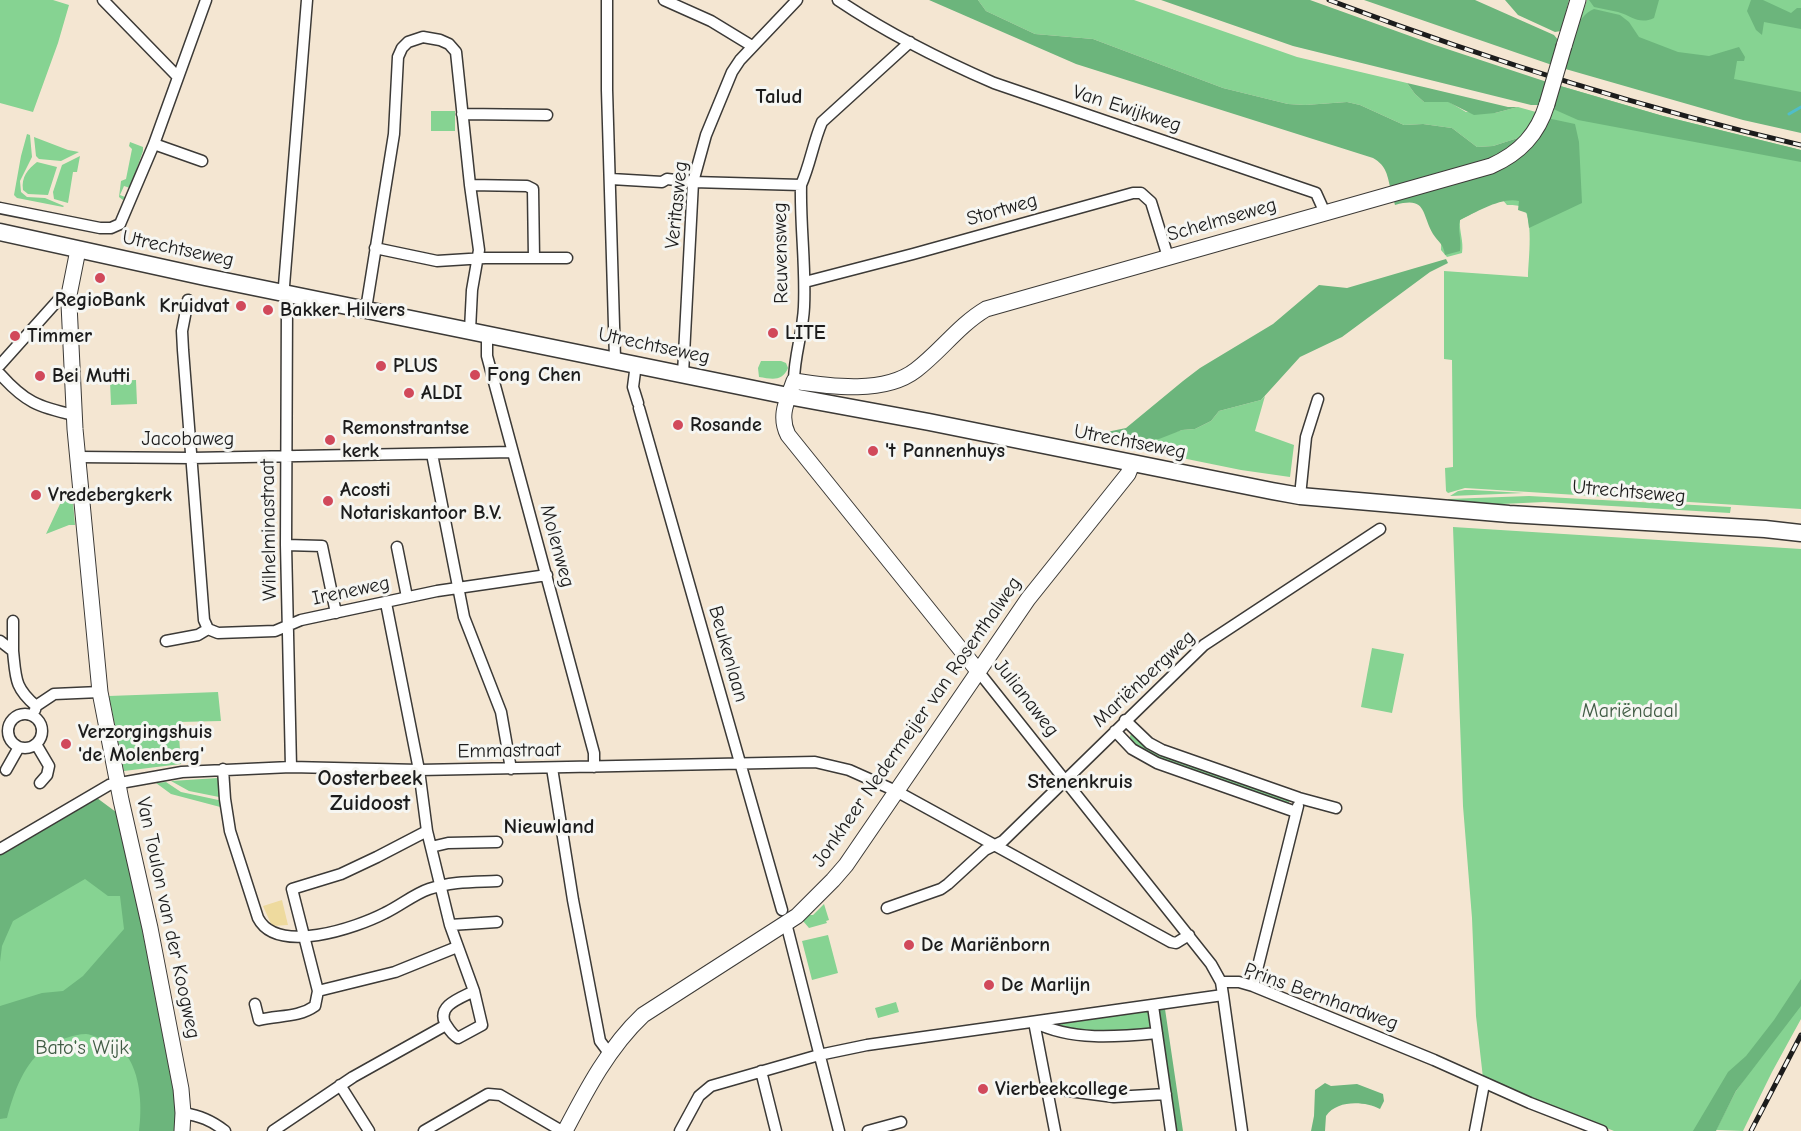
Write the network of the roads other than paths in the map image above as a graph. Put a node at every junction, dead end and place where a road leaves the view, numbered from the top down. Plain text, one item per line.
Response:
1 (103, 0) edge
2 (206, 0) edge
3 (307, 0) edge
4 (607, 0) edge
5 (664, 0) edge
6 (797, 0) edge
7 (838, 0) edge
8 (1578, 0) edge
9 (910, 42) junction
10 (752, 46) junction
11 (177, 76) junction
12 (462, 114) junction
13 (547, 115) dead end
14 (154, 144) junction
15 (202, 161) dead end
16 (610, 179) junction
17 (693, 182) junction
18 (801, 185) junction
19 (470, 186) junction
20 (0, 208) edge
21 (1325, 213) junction
22 (0, 232) edge
23 (375, 248) junction
24 (78, 249) junction
25 (1168, 257) junction
26 (479, 258) junction
27 (534, 258) junction
28 (567, 258) dead end
29 (805, 282) junction
30 (285, 293) junction
31 (69, 295) junction
32 (188, 300) dead end
33 (366, 309) junction
34 (470, 330) junction
35 (487, 334) junction
36 (615, 359) junction
37 (636, 364) junction
38 (0, 365) edge
39 (0, 374) edge
40 (683, 374) junction
41 (791, 388) junction
42 (1318, 399) dead end
43 (74, 415) junction
44 (513, 452) junction
45 (432, 454) junction
46 (78, 457) junction
47 (285, 457) junction
48 (191, 458) junction
49 (1132, 464) junction
50 (1300, 496) junction
51 (1453, 509) junction
52 (1801, 525) edge
53 (1380, 529) dead end
54 (1801, 533) edge
55 (286, 545) junction
56 (397, 547) dead end
57 (547, 575) junction
58 (458, 587) junction
59 (407, 597) junction
60 (386, 603) junction
61 (336, 613) junction
62 (13, 621) dead end
63 (289, 625) junction
64 (208, 629) junction
65 (0, 641) edge
66 (166, 641) dead end
67 (13, 651) junction
68 (978, 671) junction
69 (100, 692) junction
70 (35, 711) junction
71 (1125, 720) junction
72 (1115, 731) junction
73 (36, 744) junction
74 (19, 747) junction
75 (741, 764) junction
76 (291, 767) junction
77 (594, 767) junction
78 (552, 768) junction
79 (511, 769) junction
80 (6, 770) dead end
81 (223, 770) junction
82 (419, 770) junction
83 (1064, 780) junction
84 (40, 783) dead end
85 (118, 784) junction
86 (896, 791) junction
87 (1299, 798) junction
88 (1336, 808) dead end
89 (1296, 812) junction
90 (427, 831) junction
91 (497, 842) dead end
92 (431, 847) junction
93 (994, 847) junction
94 (0, 849) edge
95 (498, 881) dead end
96 (440, 886) junction
97 (886, 908) dead end
98 (784, 916) junction
99 (498, 922) dead end
100 (450, 925) junction
101 (1189, 935) junction
102 (304, 938) junction
103 (457, 947) junction
104 (1221, 982) junction
105 (1253, 986) junction
106 (318, 991) junction
107 (474, 991) junction
108 (1223, 995) junction
109 (255, 1004) dead end
110 (1153, 1006) junction
111 (1034, 1022) junction
112 (446, 1025) junction
113 (1157, 1033) junction
114 (609, 1053) junction
115 (819, 1055) junction
116 (760, 1071) junction
117 (1484, 1084) junction
118 (340, 1085) junction
119 (1046, 1088) junction
120 (1166, 1094) junction
121 (183, 1113) junction
122 (901, 1122) dead end
123 (182, 1131) edge
124 (225, 1131) edge
125 (273, 1131) edge
126 (369, 1131) edge
127 (424, 1131) edge
128 (564, 1131) edge
129 (680, 1131) edge
130 (776, 1131) edge
131 (839, 1131) edge
132 (868, 1131) edge
133 (1054, 1131) edge
134 (1171, 1131) edge
135 (1242, 1131) edge
136 (1475, 1131) edge
137 (1602, 1131) edge

1 - 11 street
2 - 11 street
3 - 30 street, Wilhelminastraat
4 - 16 street
5 - 10 street
6 - 10 street, Veritasweg
7 - 9 street, Van Ewijkweg
8 - 21 street, Schelmseweg, bridge
9 - 18 street, Reuvensweg
9 - 21 street, Van Ewijkweg
10 - 17 street, Veritasweg
11 - 14 street
12 - 13 street
12 - 19 street
12 - 23 street
14 - 15 street
14 - 20 street
16 - 17 street
16 - 36 street
17 - 18 street
17 - 40 street, Veritasweg
18 - 29 street, Reuvensweg
19 - 26 street
19 - 27 street
21 - 25 street, Schelmseweg
22 - 24 main road, Utrechtseweg
23 - 26 street
23 - 33 street
24 - 30 main road, Utrechtseweg
24 - 31 street, Van Toulon van der Koogweg
25 - 29 street, Stortweg
25 - 41 street, Schelmseweg
26 - 27 street
26 - 34 street
27 - 28 street
29 - 41 street, Reuvensweg
30 - 33 main road, Utrechtseweg
30 - 47 street, Wilhelminastraat
31 - 38 street
31 - 43 street, Van Toulon van der Koogweg
32 - 48 street
33 - 34 main road, Utrechtseweg
34 - 35 main road, Utrechtseweg
35 - 36 main road, Utrechtseweg
35 - 44 street, Molenweg
36 - 37 main road, Utrechtseweg
37 - 40 main road, Utrechtseweg
37 - 75 street, Beukenlaan
39 - 43 street
40 - 41 main road, Utrechtseweg
41 - 49 main road, Utrechtseweg
41 - 68 street, Julianaweg
42 - 50 street
43 - 46 street, Van Toulon van der Koogweg
44 - 45 street, Jacobaweg
44 - 57 street, Molenweg
45 - 47 street, Jacobaweg
45 - 58 street
46 - 48 street, Jacobaweg
46 - 69 street, Van Toulon van der Koogweg
47 - 48 street, Jacobaweg
47 - 55 street, Wilhelminastraat
48 - 64 street
49 - 50 main road, Utrechtseweg
49 - 68 street, Jonkheer Nedermeijer van Rosenthalweg
50 - 51 main road, Utrechtseweg
51 - 52 main road, Utrechtseweg
51 - 54 main road, Utrechtseweg
53 - 71 street, Mariënbergweg
55 - 61 street
55 - 63 street, Wilhelminastraat
56 - 59 street
57 - 58 street, Ireneweg
57 - 77 street, Molenweg
58 - 59 street, Ireneweg
58 - 79 street
59 - 60 street, Ireneweg
60 - 61 street, Ireneweg
60 - 82 street
61 - 63 street, Ireneweg
62 - 67 street
63 - 64 street, Ireneweg
63 - 76 street, Wilhelminastraat
64 - 66 street, Ireneweg
65 - 67 street
67 - 70 street
68 - 83 street, Julianaweg
68 - 86 street, Jonkheer Nedermeijer van Rosenthalweg
69 - 70 street
69 - 85 street, Van Toulon van der Koogweg
70 - 73 street
70 - 74 street
71 - 72 street, Mariënbergweg
71 - 87 street
72 - 83 street, Mariënbergweg
72 - 89 street
73 - 74 street
73 - 84 street
74 - 80 street
75 - 77 street, Emmastraat
75 - 86 street, Emmastraat
75 - 98 street, Beukenlaan
76 - 81 street, Emmastraat
76 - 82 street, Emmastraat
77 - 78 street, Emmastraat
78 - 79 street, Emmastraat
78 - 114 street
79 - 82 street, Emmastraat
81 - 85 street, Emmastraat
81 - 102 street
82 - 90 street
83 - 93 street, Mariënbergweg
83 - 101 street, Julianaweg
85 - 94 street, Emmastraat
85 - 121 street, Van Toulon van der Koogweg
86 - 93 street
86 - 98 street, Jonkheer Nedermeijer van Rosenthalweg
87 - 88 street
87 - 89 street
89 - 105 street
90 - 92 street
90 - 102 street
91 - 92 street
92 - 96 street
93 - 97 street, Mariënbergweg
93 - 101 street
95 - 96 street
96 - 100 street
96 - 102 street
98 - 114 street, Jonkheer Nedermeijer van Rosenthalweg
98 - 115 street
99 - 100 street
100 - 103 street
101 - 104 street, Prins Bernhardweg
102 - 106 street
103 - 106 street
103 - 107 street
104 - 105 street, Prins Bernhardweg
104 - 108 street
105 - 117 street, Prins Bernhardweg
106 - 109 street
107 - 112 street
107 - 112 street
108 - 110 street
108 - 135 street
110 - 111 street
110 - 113 street
111 - 113 street
111 - 115 street
111 - 119 street
112 - 118 street
113 - 120 street
114 - 128 street, Jonkheer Nedermeijer van Rosenthalweg
115 - 116 street
115 - 131 street
116 - 129 street
116 - 130 street
117 - 136 street
117 - 137 street, Prins Bernhardweg
118 - 125 street
118 - 126 street
119 - 120 street
119 - 133 street
120 - 134 street
121 - 123 street, Van Toulon van der Koogweg
121 - 124 street
122 - 132 street
127 - 128 street

